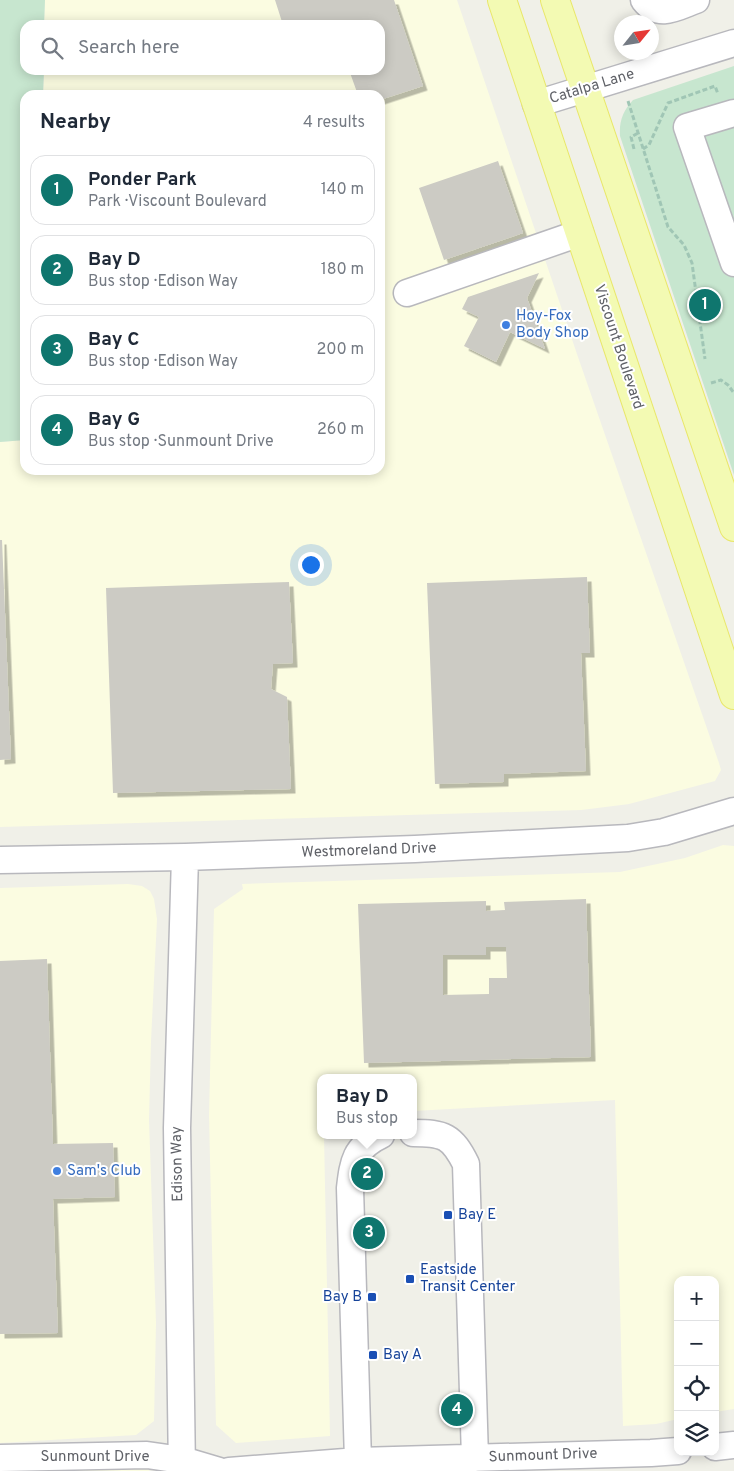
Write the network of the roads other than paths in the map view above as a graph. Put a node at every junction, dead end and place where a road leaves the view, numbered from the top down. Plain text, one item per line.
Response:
1 (502, 0) edge
2 (644, 0) edge
3 (696, 0) edge
4 (561, 2) edge
5 (734, 43) edge
6 (584, 90) junction
7 (536, 104) junction
8 (734, 113) edge
9 (580, 233) junction
10 (734, 264) edge
11 (407, 293) dead end
12 (734, 527) edge
13 (734, 695) edge
14 (734, 811) edge
15 (185, 858) junction
16 (0, 860) edge
17 (417, 1132) edge
18 (375, 1139) edge
19 (734, 1445) edge
20 (719, 1447) edge
21 (674, 1452) edge
22 (0, 1458) edge
23 (475, 1458) junction
24 (358, 1461) junction
25 (651, 1462) edge
26 (182, 1466) edge
27 (219, 1471) edge
28 (229, 1471) edge

1 - 7 main road, Viscount Boulevard
2 - 3 street
4 - 6 main road
5 - 6 street, Catalpa Lane
6 - 7 street, Catalpa Lane
6 - 12 main road
7 - 9 main road, Viscount Boulevard
8 - 10 street
9 - 11 street
9 - 13 main road, Viscount Boulevard
14 - 15 street, Westmoreland Drive
15 - 16 street, Westmoreland Drive
15 - 26 street, Edison Way
17 - 23 street
18 - 24 street
19 - 20 street
21 - 25 street, Sunmount Drive
22 - 26 street, Sunmount Drive
23 - 24 street, Sunmount Drive
23 - 25 street, Sunmount Drive
24 - 28 street, Sunmount Drive
26 - 27 street, Sunmount Drive

